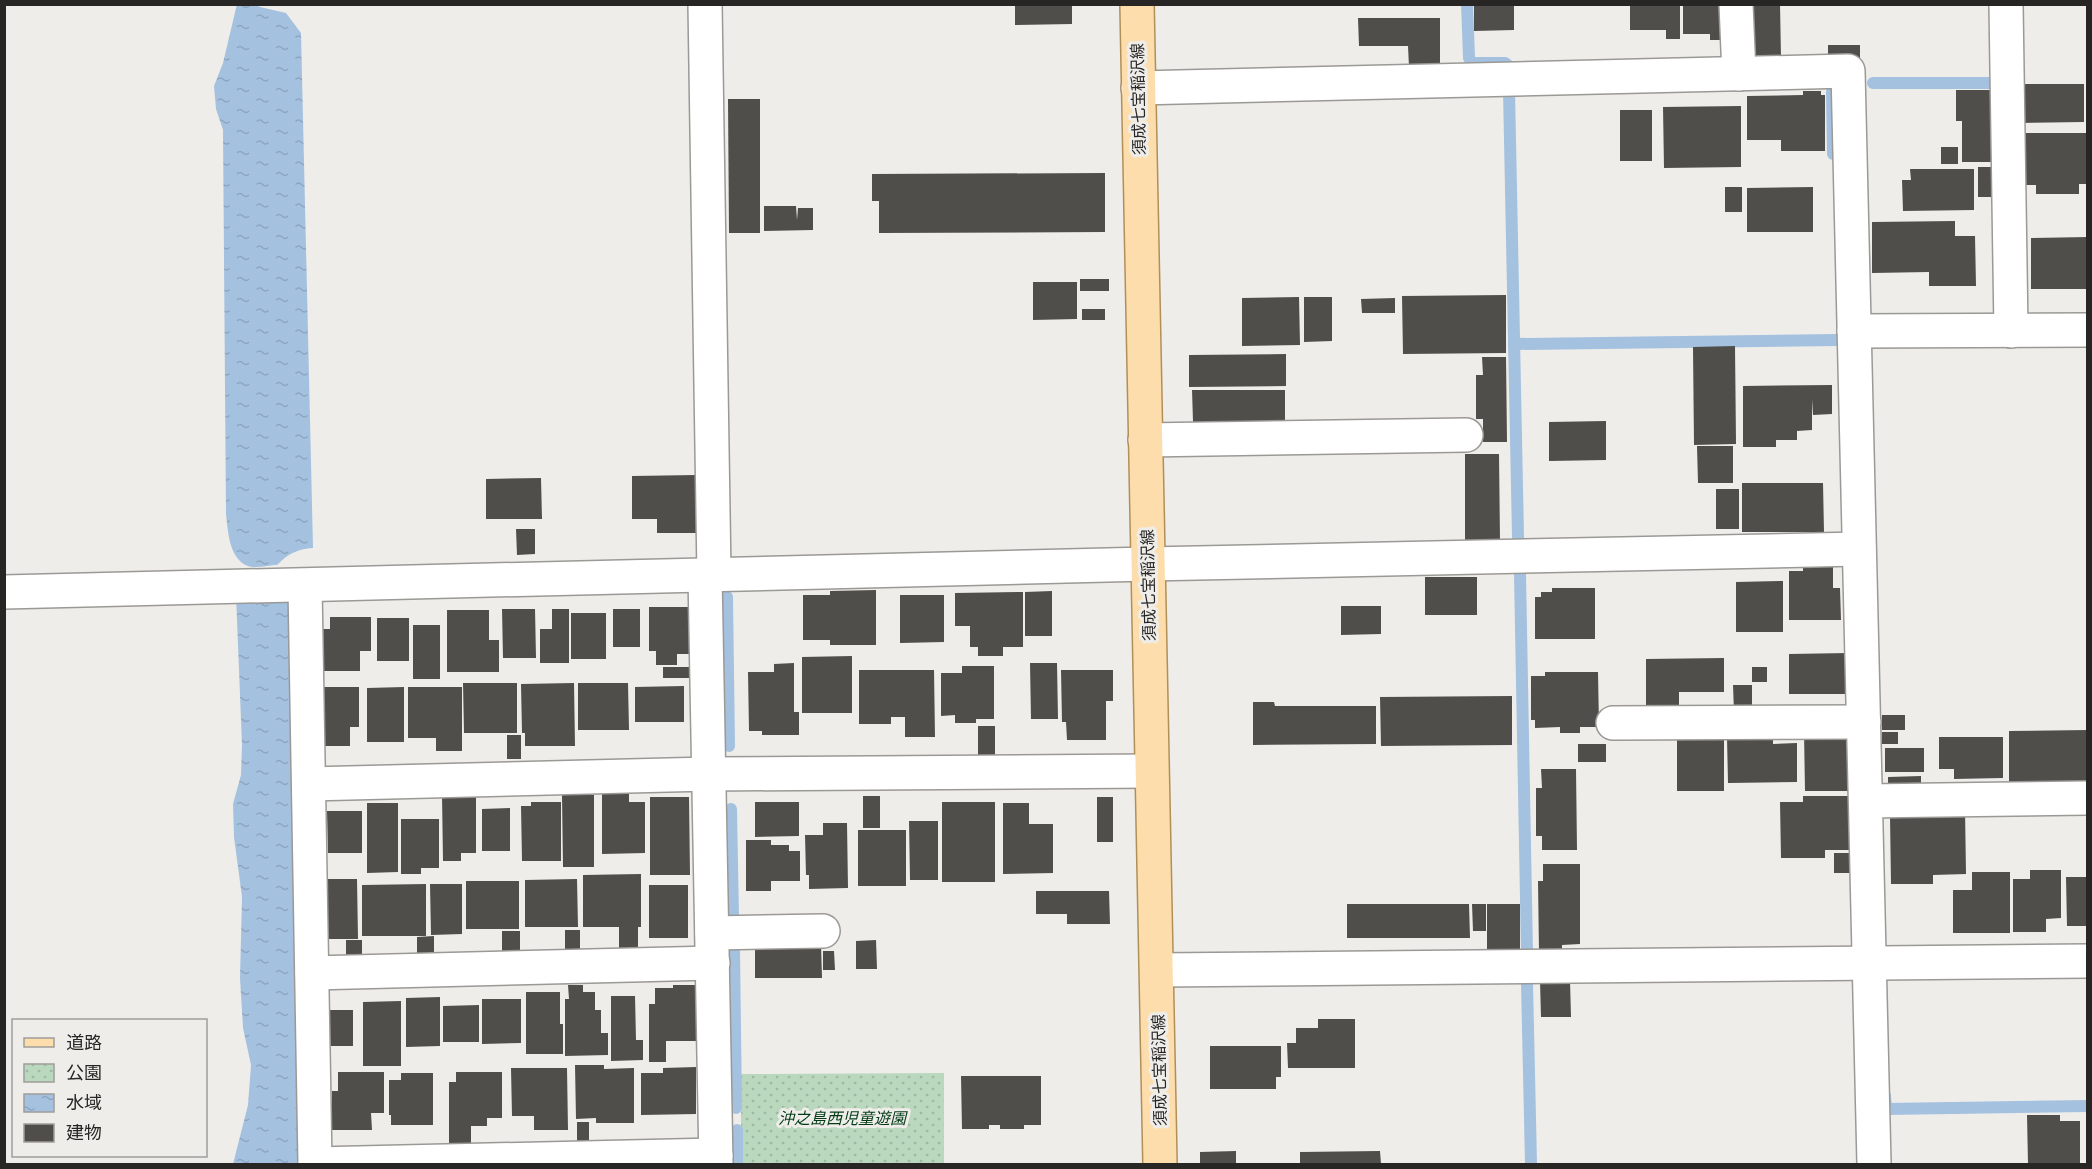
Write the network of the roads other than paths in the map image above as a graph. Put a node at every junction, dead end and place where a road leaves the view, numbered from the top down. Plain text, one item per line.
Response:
1 (705, 4) edge
2 (1137, 4) edge
3 (1736, 4) edge
4 (2006, 4) edge
5 (1739, 74) junction
6 (1138, 88) junction
7 (2088, 330) edge
8 (1854, 331) junction
9 (2011, 331) junction
10 (1466, 435) dead end
11 (1145, 440) junction
12 (1859, 549) junction
13 (1148, 564) junction
14 (710, 575) junction
15 (305, 586) junction
16 (4, 592) edge
17 (1864, 722) junction
18 (1613, 723) dead end
19 (1151, 771) junction
20 (709, 774) junction
21 (309, 784) junction
22 (2088, 798) edge
23 (1866, 801) junction
24 (823, 931) dead end
25 (712, 948) junction
26 (2088, 961) edge
27 (1870, 963) junction
28 (1157, 970) junction
29 (312, 973) junction
30 (716, 1160) edge
31 (315, 1164) edge
32 (1160, 1164) edge
33 (1874, 1164) edge

1 - 14 street
2 - 6 main road, 須成七宝稲沢線
3 - 5 street
4 - 9 street
5 - 6 street
5 - 8 street
6 - 11 main road, 須成七宝稲沢線
7 - 9 street
8 - 9 street
8 - 12 street
10 - 11 street
11 - 13 main road, 須成七宝稲沢線
12 - 13 street
12 - 17 street
13 - 14 street
13 - 19 main road, 須成七宝稲沢線
14 - 15 street
14 - 20 street
15 - 16 street
15 - 21 street
17 - 18 street
17 - 23 street
19 - 20 street
19 - 28 main road, 須成七宝稲沢線
20 - 21 street
20 - 25 street
21 - 29 street
22 - 23 street
23 - 27 street
24 - 25 street
25 - 29 street
25 - 30 street
26 - 27 street
27 - 28 street
27 - 33 street
28 - 32 main road, 須成七宝稲沢線
29 - 31 street
30 - 31 street

